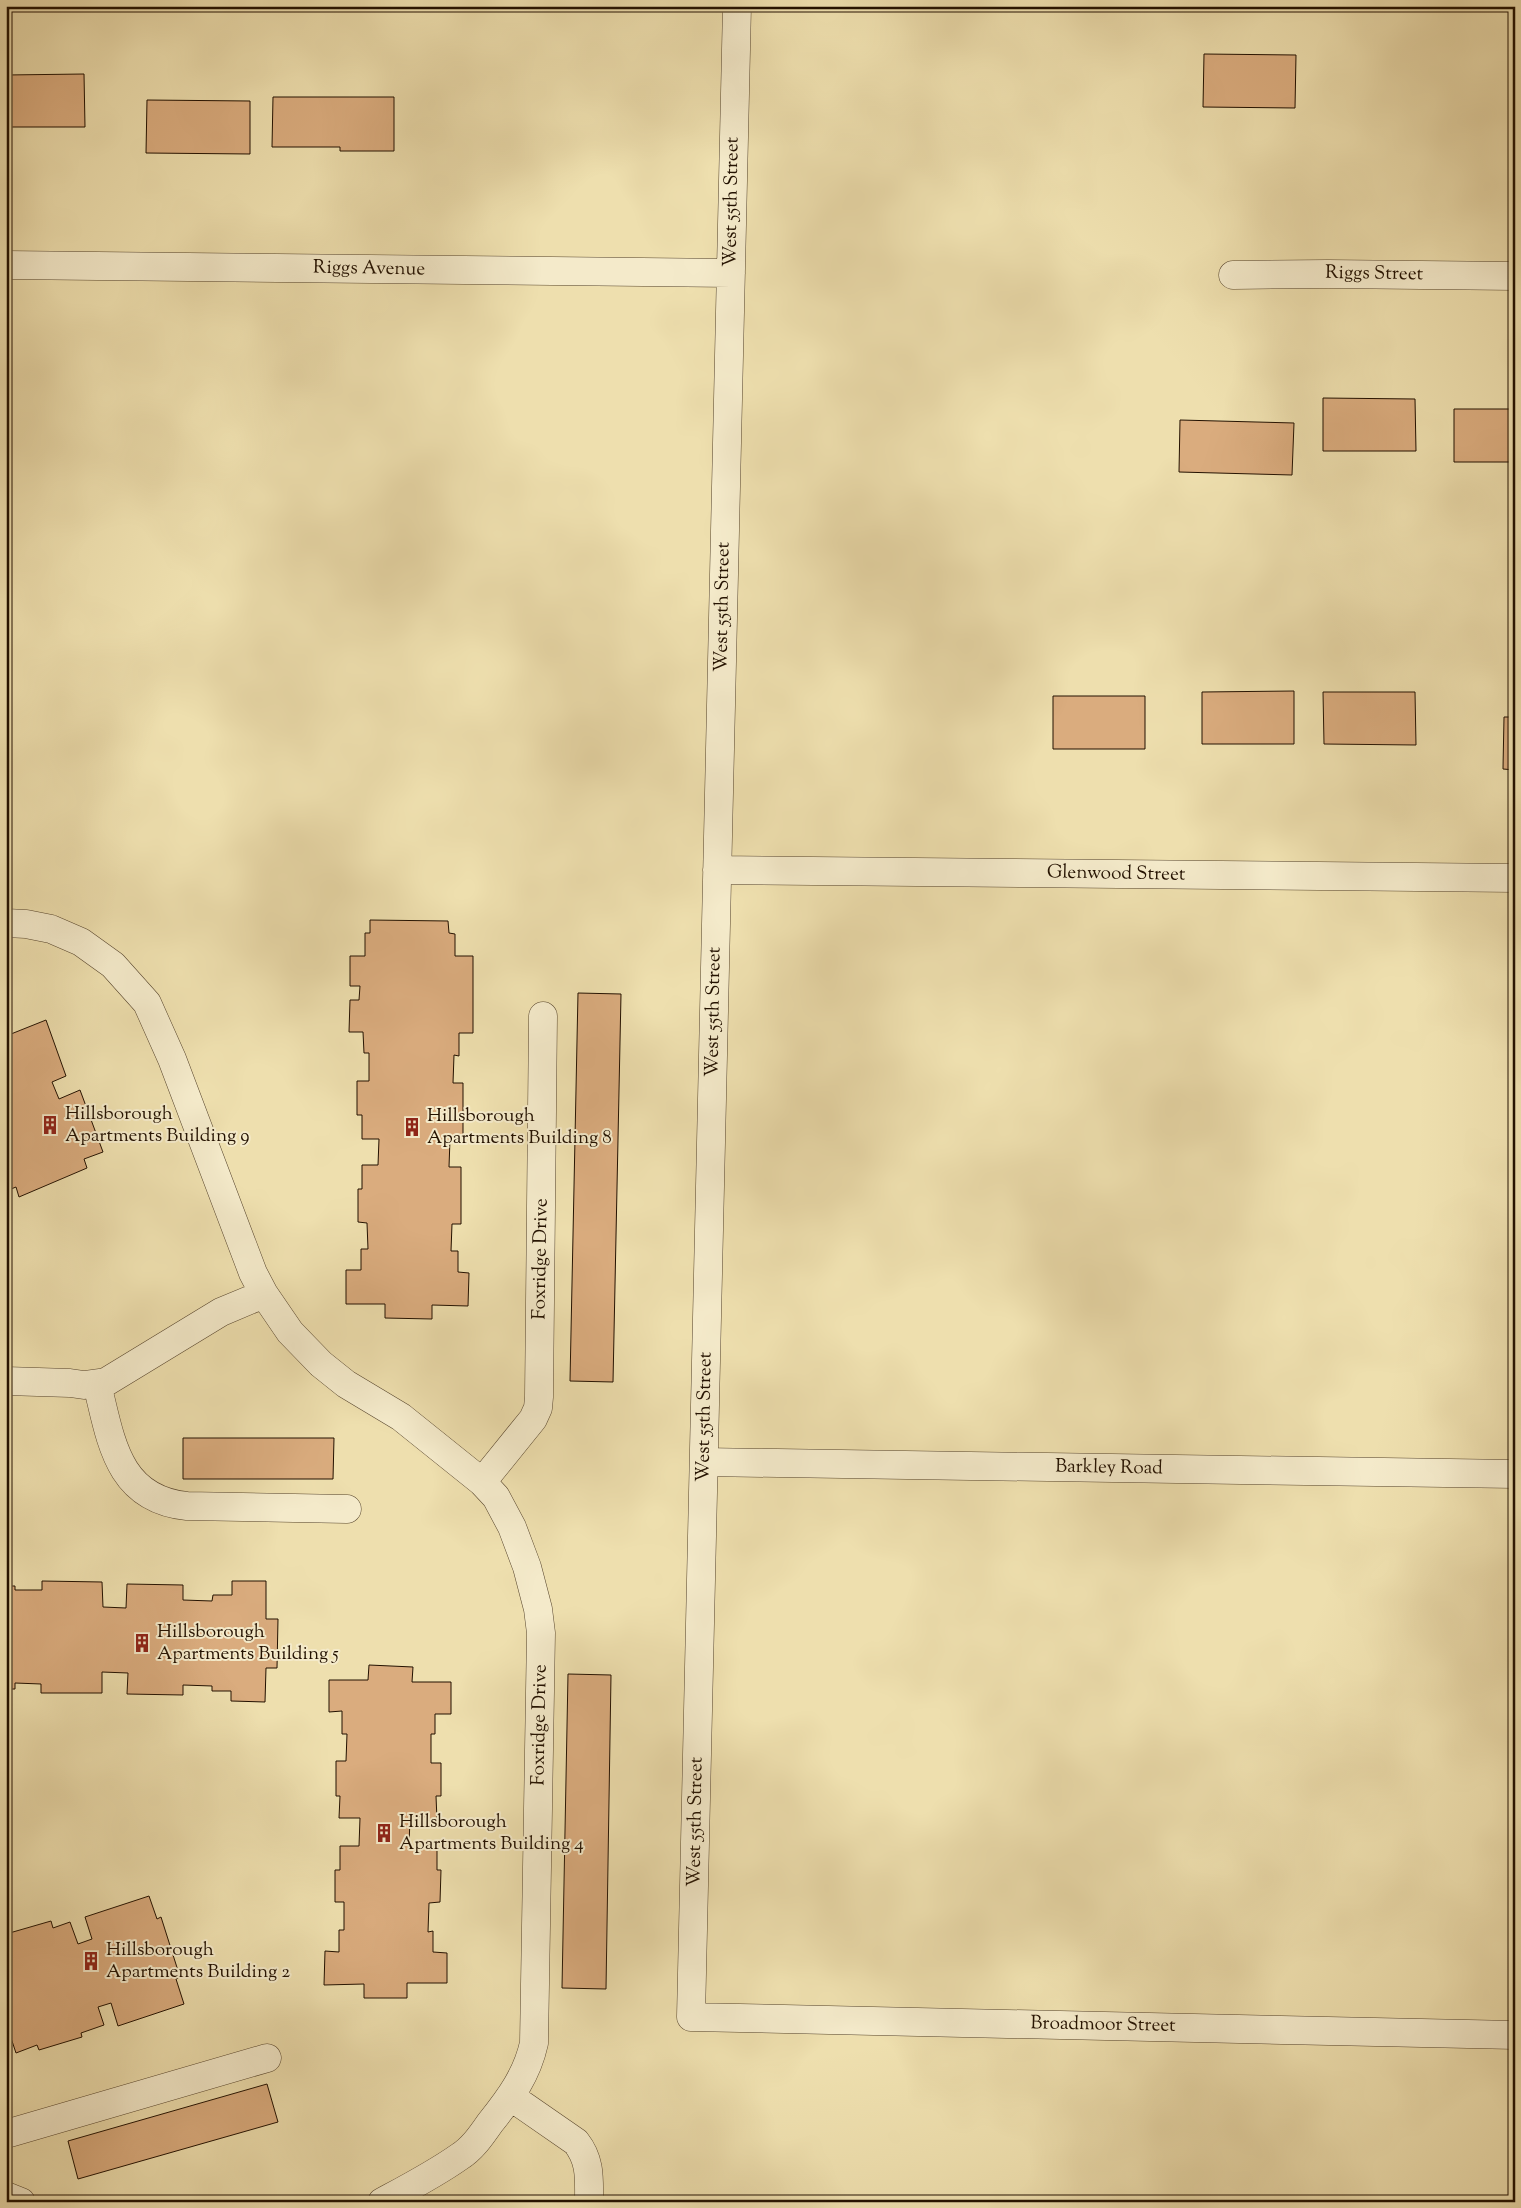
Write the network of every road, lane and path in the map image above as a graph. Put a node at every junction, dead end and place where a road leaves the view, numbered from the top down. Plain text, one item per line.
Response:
1 (737, 6) edge
2 (6, 265) edge
3 (731, 274) junction
4 (1233, 275) dead end
5 (1515, 276) edge
6 (717, 870) junction
7 (1515, 878) edge
8 (6, 923) edge
9 (543, 1016) dead end
10 (264, 1294) junction
11 (6, 1381) edge
12 (97, 1384) junction
13 (704, 1462) junction
14 (1515, 1474) edge
15 (482, 1482) junction
16 (347, 1508) dead end
17 (691, 2017) joint
18 (1515, 2035) edge
19 (267, 2058) dead end
20 (511, 2097) junction
21 (6, 2134) edge
22 (6, 2196) edge
23 (21, 2202) edge
24 (382, 2202) edge
25 (589, 2202) edge

1 - 3 street, West 55th Street
2 - 3 street, Riggs Avenue
3 - 6 street, West 55th Street
4 - 5 street, Riggs Street
6 - 7 street, Glenwood Street
6 - 13 street, West 55th Street
8 - 10 street, Foxridge Drive
9 - 15 street, Foxridge Drive
10 - 12 street
10 - 15 street, Foxridge Drive
11 - 12 street
12 - 16 street
13 - 14 street, Barkley Road
13 - 17 street, West 55th Street
15 - 20 street, Foxridge Drive
17 - 18 street, Broadmoor Street
19 - 21 street
20 - 24 street, Foxridge Drive
20 - 25 street
22 - 23 street

